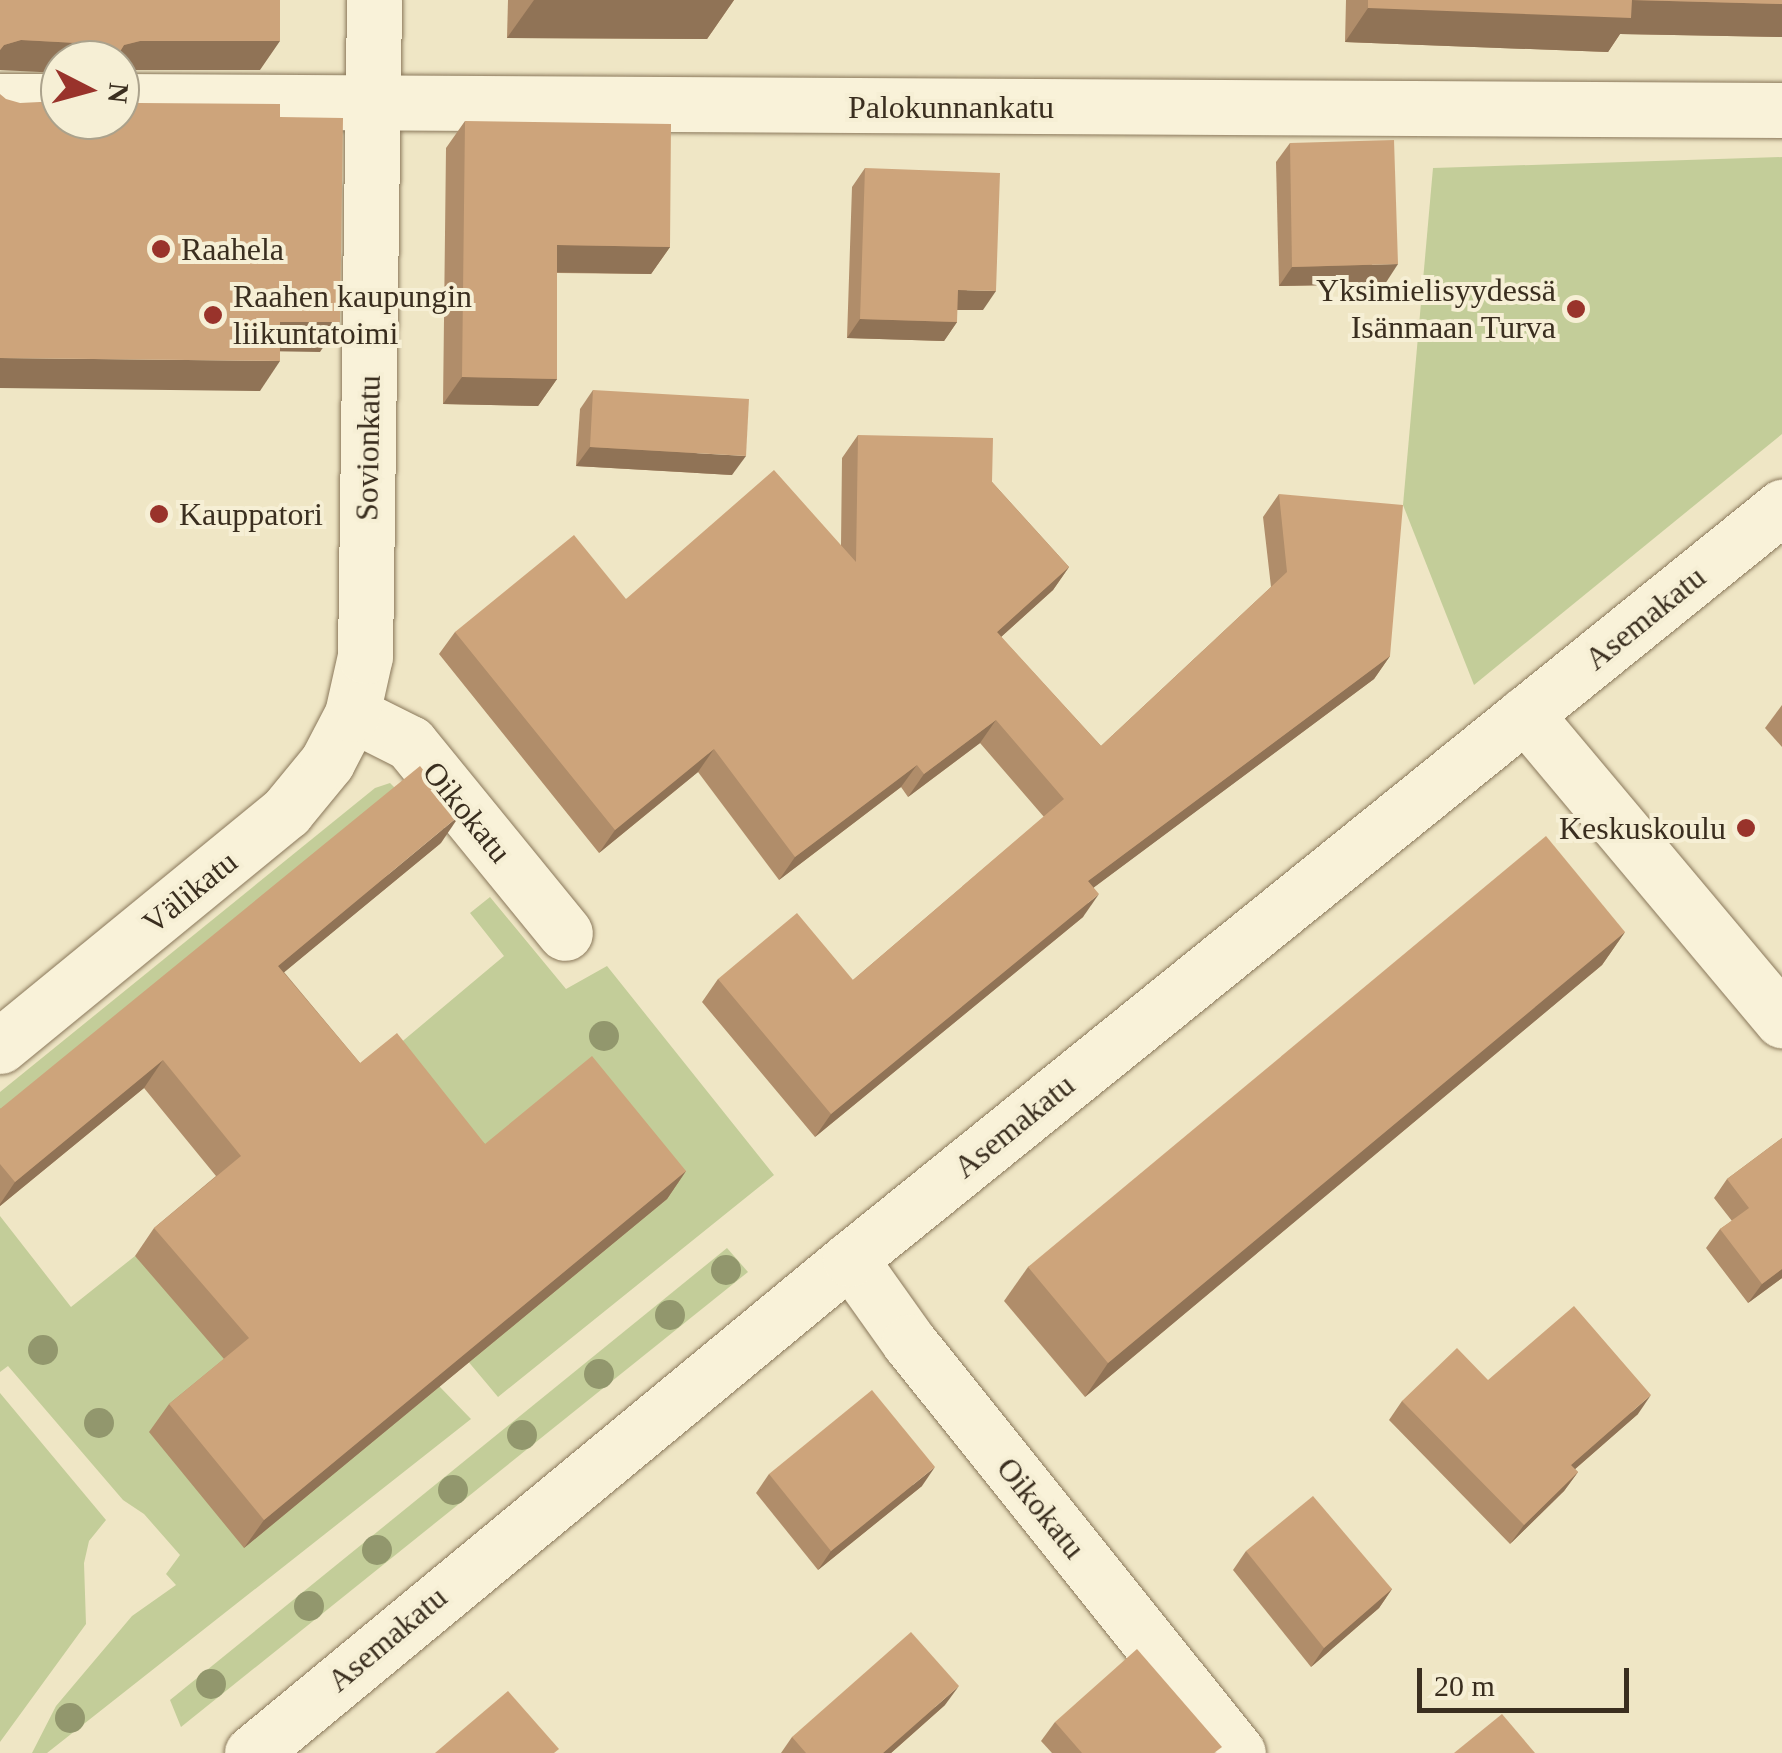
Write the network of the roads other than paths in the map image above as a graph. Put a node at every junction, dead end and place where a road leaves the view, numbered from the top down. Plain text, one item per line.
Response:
1 (374, 0) edge
2 (372, 100) junction
3 (40, 101) edge
4 (140, 101) edge
5 (0, 102) edge
6 (1782, 110) edge
7 (1782, 507) edge
8 (352, 714) junction
9 (1525, 714) junction
10 (566, 933) dead end
11 (1782, 1020) edge
12 (0, 1046) edge
13 (850, 1258) junction
14 (252, 1753) edge
15 (1238, 1753) edge

1 - 2 street, Sovionkatu
2 - 4 street, Palokunnankatu
2 - 6 street, Palokunnankatu
2 - 8 street, Sovionkatu
3 - 5 street
7 - 9 street, Asemakatu
8 - 10 street, Oikokatu
8 - 12 street, Välikatu
9 - 11 street
9 - 13 street, Asemakatu
13 - 14 street, Asemakatu
13 - 15 street, Oikokatu

